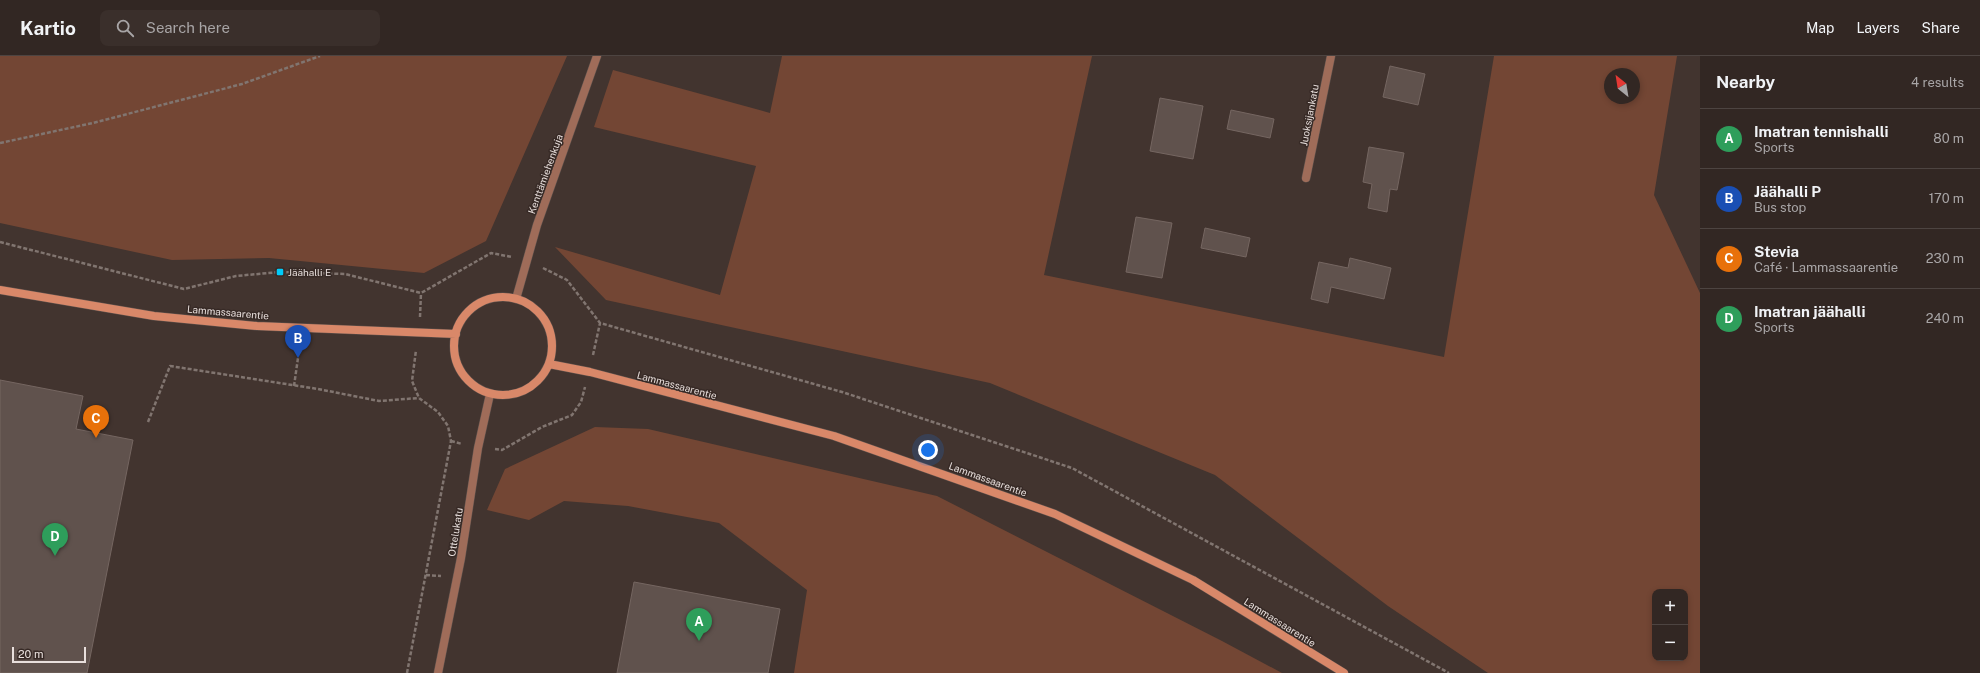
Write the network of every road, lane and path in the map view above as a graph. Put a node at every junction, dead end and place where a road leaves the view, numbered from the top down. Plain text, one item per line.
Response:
1 (320, 56) edge
2 (597, 56) edge
3 (1331, 56) edge
4 (0, 143) edge
5 (1306, 178) dead end
6 (0, 290) edge
7 (421, 293) dead end
8 (516, 299) junction
9 (600, 323) dead end
10 (419, 332) junction
11 (456, 334) junction
12 (298, 358) dead end
13 (549, 364) junction
14 (590, 372) junction
15 (294, 386) junction
16 (490, 394) junction
17 (419, 398) junction
18 (148, 422) dead end
19 (478, 448) junction
20 (407, 673) edge
21 (438, 673) edge
22 (1344, 673) edge

1 - 4 path
2 - 8 street, Kenttämiehenkuja
3 - 5 street, Juoksijankatu
6 - 10 street, Lammassaarentie
7 - 10 path
8 - 11 street
8 - 13 street
9 - 14 path
10 - 11 street, Lammassaarentie
10 - 17 path
11 - 16 street
12 - 15 path
13 - 14 street, Lammassaarentie
13 - 16 street
14 - 19 path
14 - 22 street, Lammassaarentie
15 - 17 path
15 - 18 path
16 - 19 street, Ottelukatu
17 - 20 path
19 - 21 street, Ottelukatu

